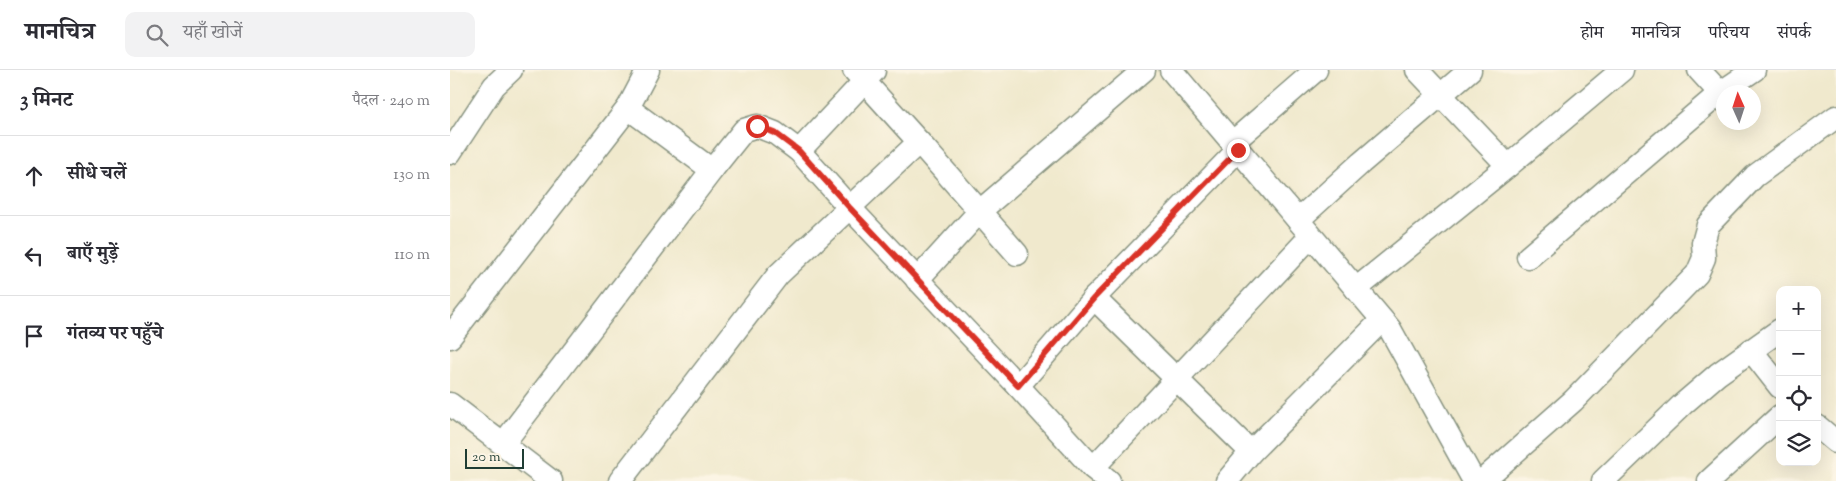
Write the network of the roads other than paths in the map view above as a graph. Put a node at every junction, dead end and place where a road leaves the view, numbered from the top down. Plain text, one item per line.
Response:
1 (511, 70) edge
2 (647, 70) edge
3 (1144, 70) edge
4 (1171, 70) edge
5 (1316, 70) edge
6 (1417, 70) edge
7 (1470, 70) edge
8 (1622, 70) edge
9 (1700, 70) edge
10 (1754, 70) edge
11 (864, 73) edge
12 (1732, 85) edge
13 (1716, 88) edge
14 (1441, 95) junction
15 (1716, 96) edge
16 (628, 108) junction
17 (1836, 117) edge
18 (919, 142) junction
19 (1235, 146) junction
20 (799, 151) junction
21 (450, 153) edge
22 (1508, 166) junction
23 (712, 170) junction
24 (849, 207) junction
25 (980, 211) junction
26 (1305, 228) junction
27 (1017, 254) dead end
28 (1528, 257) dead end
29 (916, 280) junction
30 (1356, 289) junction
31 (1094, 298) junction
32 (1382, 320) junction
33 (1779, 331) edge
34 (450, 337) edge
35 (1751, 350) junction
36 (1176, 378) junction
37 (1776, 382) edge
38 (1018, 386) junction
39 (450, 404) edge
40 (1776, 420) edge
41 (1821, 429) edge
42 (1836, 442) edge
43 (503, 444) junction
44 (1251, 452) junction
45 (1101, 475) edge
46 (551, 481) edge
47 (620, 481) edge
48 (1228, 481) edge
49 (1474, 481) edge
50 (1482, 481) edge
51 (1603, 481) edge
52 (1709, 481) edge

1 - 21 street
2 - 16 street
3 - 25 street
4 - 19 street
5 - 19 street
6 - 14 street
7 - 14 street
8 - 22 street
9 - 13 street
10 - 12 street
11 - 18 street
11 - 20 street
14 - 22 street
14 - 26 street
15 - 28 street
16 - 23 street
16 - 34 street
17 - 50 street
18 - 24 street
18 - 25 street
19 - 26 street
19 - 31 street
20 - 23 street
20 - 24 street
22 - 30 street
23 - 43 street
24 - 29 street
24 - 47 street
25 - 27 street
25 - 29 street
26 - 30 street
26 - 36 street
29 - 38 street
30 - 32 street
31 - 36 street
31 - 38 street
32 - 44 street
32 - 49 street
33 - 35 street
35 - 37 street
35 - 51 street
36 - 44 street
36 - 45 street
38 - 45 street
39 - 43 street
40 - 52 street
41 - 42 street
43 - 46 street
44 - 48 street

